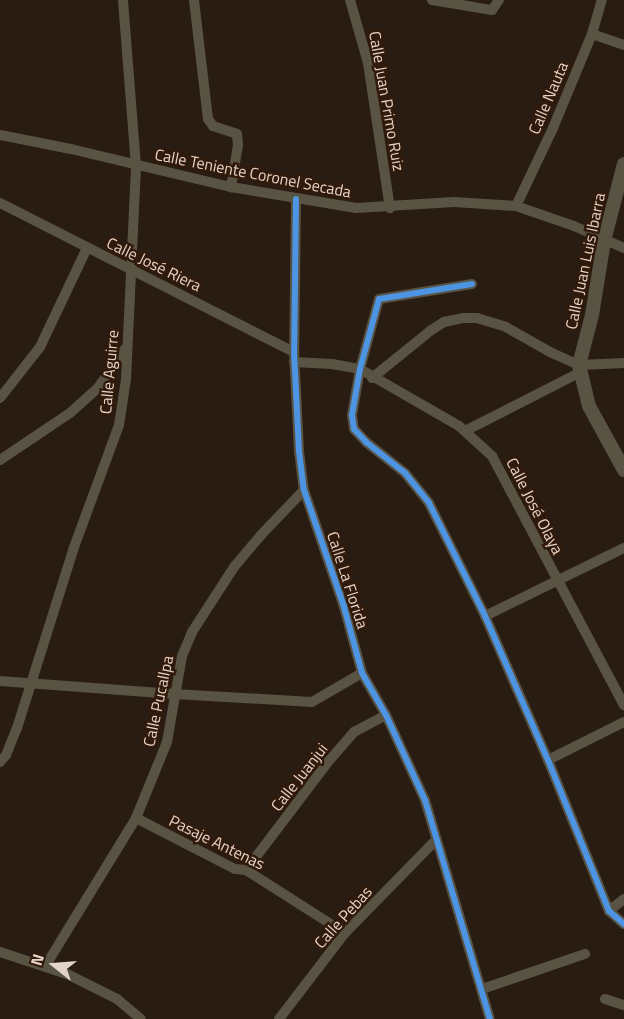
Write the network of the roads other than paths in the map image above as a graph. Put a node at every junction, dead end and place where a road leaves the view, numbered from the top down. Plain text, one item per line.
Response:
1 (123, 0) edge
2 (194, 0) edge
3 (350, 0) edge
4 (432, 0) edge
5 (499, 0) edge
6 (602, 0) edge
7 (592, 34) junction
8 (624, 45) edge
9 (0, 135) edge
10 (624, 164) edge
11 (136, 166) junction
12 (231, 188) junction
13 (296, 199) junction
14 (0, 203) edge
15 (516, 206) junction
16 (390, 208) junction
17 (604, 241) junction
18 (87, 248) junction
19 (624, 248) edge
20 (130, 268) junction
21 (472, 284) dead end
22 (127, 346) junction
23 (294, 357) junction
24 (624, 363) edge
25 (360, 369) junction
26 (579, 369) junction
27 (372, 378) junction
28 (0, 398) edge
29 (465, 430) junction
30 (0, 460) edge
31 (624, 470) edge
32 (304, 490) junction
33 (624, 548) edge
34 (556, 579) junction
35 (484, 616) junction
36 (362, 673) junction
37 (0, 681) edge
38 (30, 684) junction
39 (174, 694) junction
40 (624, 705) edge
41 (386, 715) junction
42 (624, 722) edge
43 (548, 760) junction
44 (0, 762) edge
45 (136, 818) junction
46 (436, 840) junction
47 (246, 870) junction
48 (624, 899) edge
49 (609, 911) junction
50 (624, 924) edge
51 (345, 933) junction
52 (0, 952) edge
53 (585, 954) dead end
54 (46, 965) junction
55 (482, 989) junction
56 (605, 999) dead end
57 (624, 1005) edge
58 (141, 1019) edge
59 (279, 1019) edge
60 (490, 1019) edge

1 - 11 street, Calle Aguirre
2 - 12 street
3 - 16 street, Calle Juan Primo Ruiz
4 - 5 street
6 - 7 street, Calle Nauta
7 - 8 street
7 - 15 street, Calle Nauta
9 - 11 street, Calle Teniente Coronel Secada
10 - 17 street, Calle Juan Luis Ibarra
11 - 12 street, Calle Teniente Coronel Secada
11 - 20 street, Calle Aguirre
12 - 13 street, Calle Teniente Coronel Secada
13 - 16 street, Calle Teniente Coronel Secada
13 - 23 street, Calle La Florida
14 - 18 street, Calle José Riera
15 - 16 street, Calle Teniente Coronel Secada
15 - 17 street, Calle Teniente Coronel Secada
17 - 19 street, Calle Teniente Coronel Secada
17 - 26 street, Calle Juan Luis Ibarra
18 - 20 street, Calle José Riera
18 - 28 street
20 - 22 street, Calle Aguirre
20 - 23 street, Calle José Riera
21 - 25 street
22 - 30 street
22 - 38 street, Calle Aguirre
23 - 25 street, Calle José Olaya
23 - 32 street, Calle La Florida
24 - 26 street
25 - 27 street, Calle José Olaya
25 - 35 street
26 - 27 street
26 - 29 street
26 - 31 street
27 - 29 street, Calle José Olaya
29 - 34 street, Calle José Olaya
32 - 36 street, Calle La Florida
32 - 39 street, Calle Pucallpa
33 - 34 street
34 - 35 street
34 - 40 street, Calle José Olaya
35 - 43 street
36 - 39 street
36 - 41 street, Calle La Florida
37 - 38 street
38 - 39 street
38 - 44 street, Calle Aguirre
39 - 45 street, Calle Pucallpa
41 - 46 street, Calle La Florida
41 - 47 street, Calle Juanjui
42 - 43 street
43 - 49 street
45 - 47 street, Pasaje Antenas
45 - 54 street, Calle Pucallpa
46 - 51 street, Calle Pebas
46 - 55 street, Calle La Florida
47 - 51 street, Pasaje Antenas
48 - 49 street
49 - 50 street
51 - 59 street, Calle Pebas
52 - 54 street
53 - 55 street
54 - 58 street
55 - 60 street, Calle La Florida
56 - 57 street

